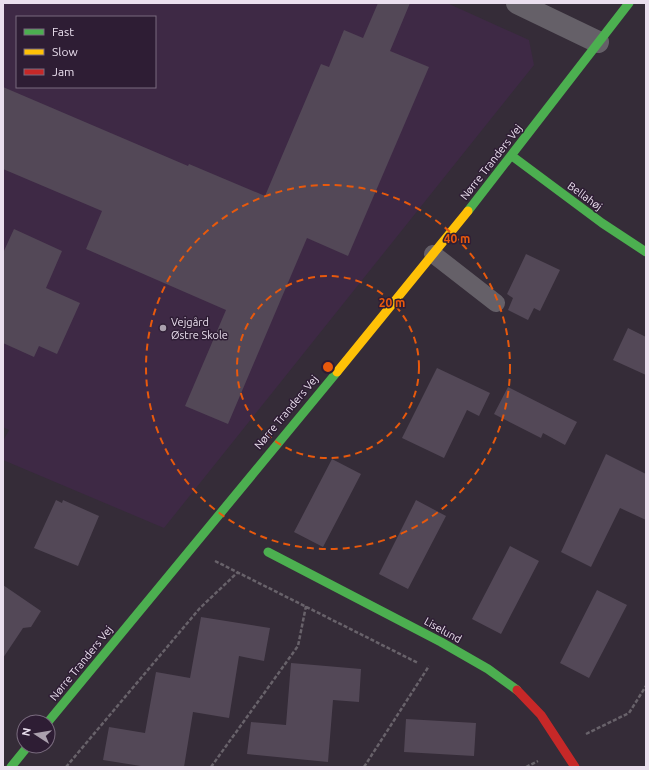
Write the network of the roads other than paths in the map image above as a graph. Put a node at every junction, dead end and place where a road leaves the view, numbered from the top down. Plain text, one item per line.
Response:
1 (517, 3) edge
2 (629, 3) edge
3 (598, 42) junction
4 (512, 156) junction
5 (646, 252) edge
6 (433, 254) junction
7 (496, 302) dead end
8 (268, 552) dead end
9 (55, 714) edge
10 (22, 754) edge
11 (11, 767) edge
12 (575, 767) edge

1 - 3 street
2 - 3 street, Nørre Tranders Vej
3 - 4 street, Nørre Tranders Vej
4 - 5 street, Bellahøj
4 - 6 street, Nørre Tranders Vej
6 - 7 lane
6 - 9 street, Nørre Tranders Vej
8 - 12 street, Liselund
10 - 11 street

